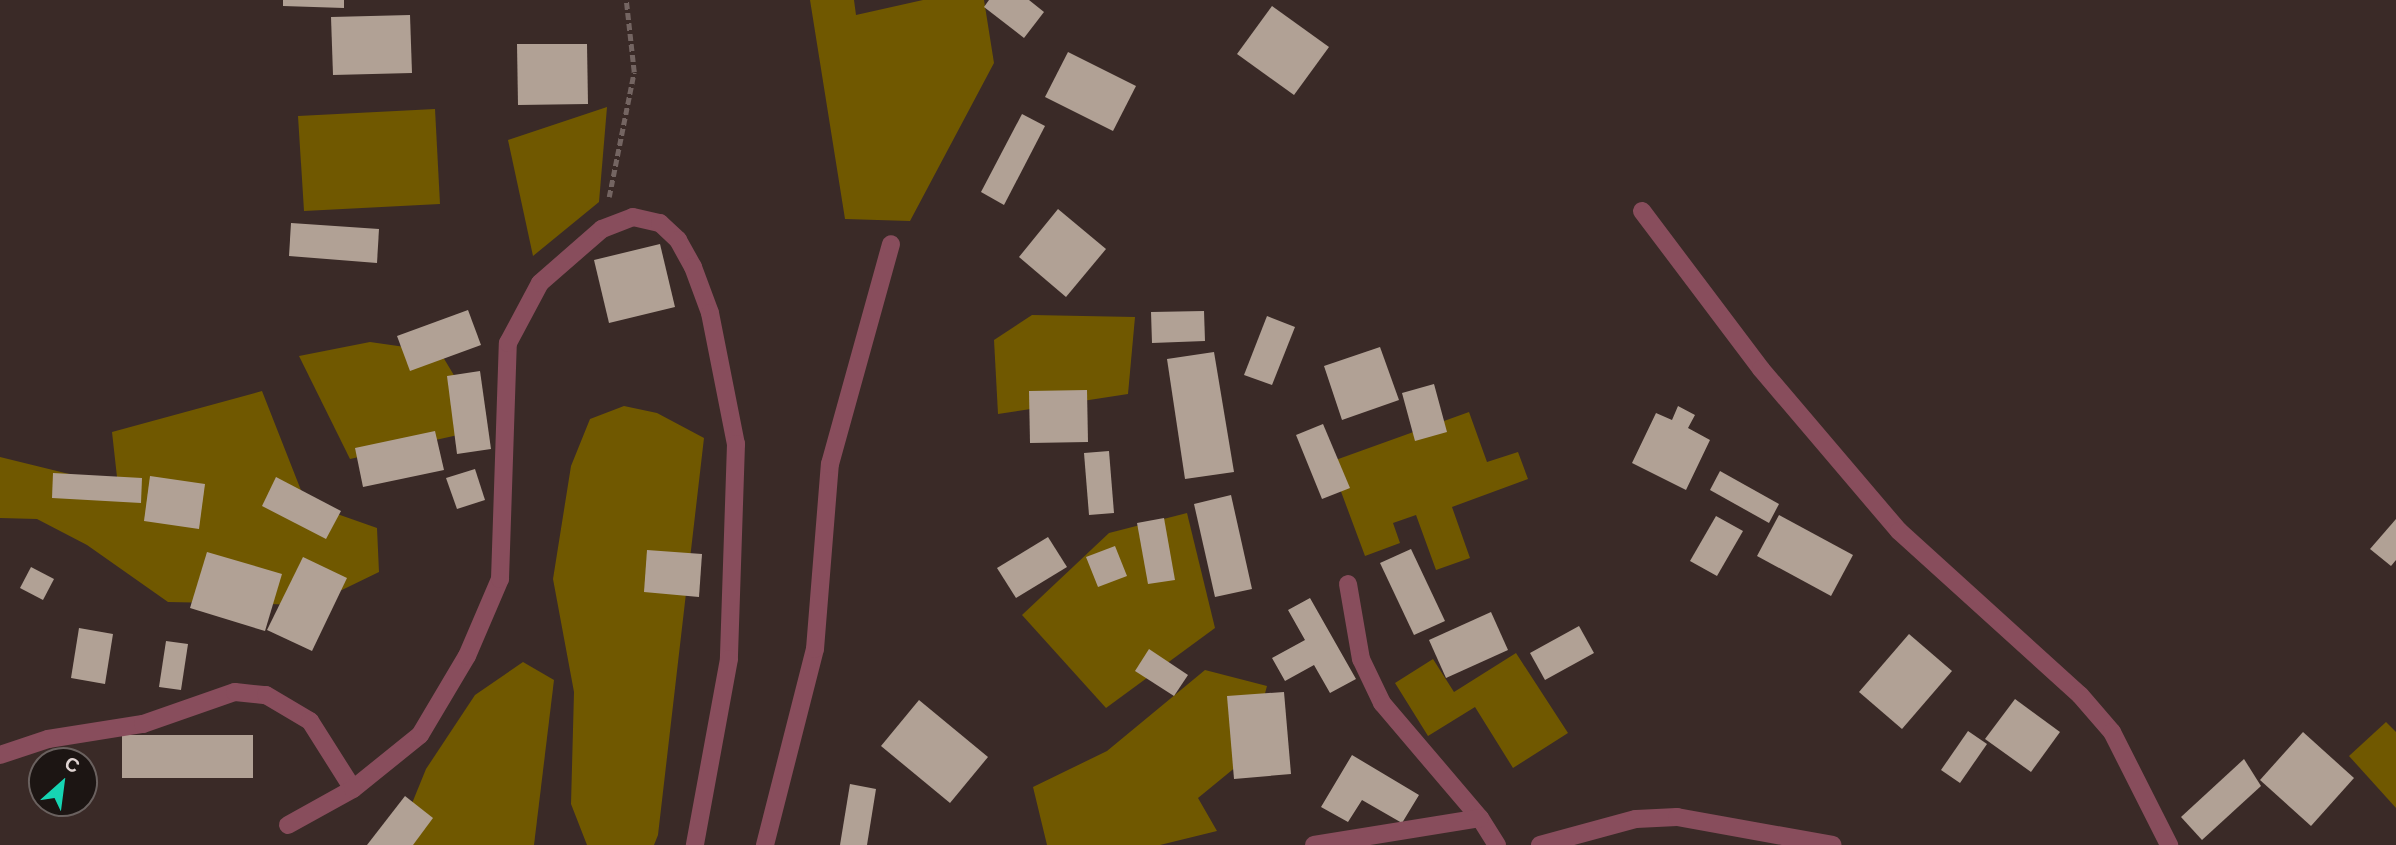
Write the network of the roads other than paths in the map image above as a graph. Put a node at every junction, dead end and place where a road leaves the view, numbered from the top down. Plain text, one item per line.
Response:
1 (1642, 211) dead end
2 (891, 244) dead end
3 (1348, 584) dead end
4 (0, 755) edge
5 (353, 789) junction
6 (1480, 818) junction
7 (288, 825) dead end
8 (695, 845) edge
9 (765, 845) edge
10 (1314, 845) edge
11 (1497, 845) edge
12 (1540, 845) edge
13 (1832, 845) edge
14 (2169, 845) edge

1 - 14 lane
2 - 9 lane
3 - 6 lane
4 - 5 lane
5 - 7 lane
5 - 8 lane
6 - 10 lane
6 - 11 lane
12 - 13 lane

